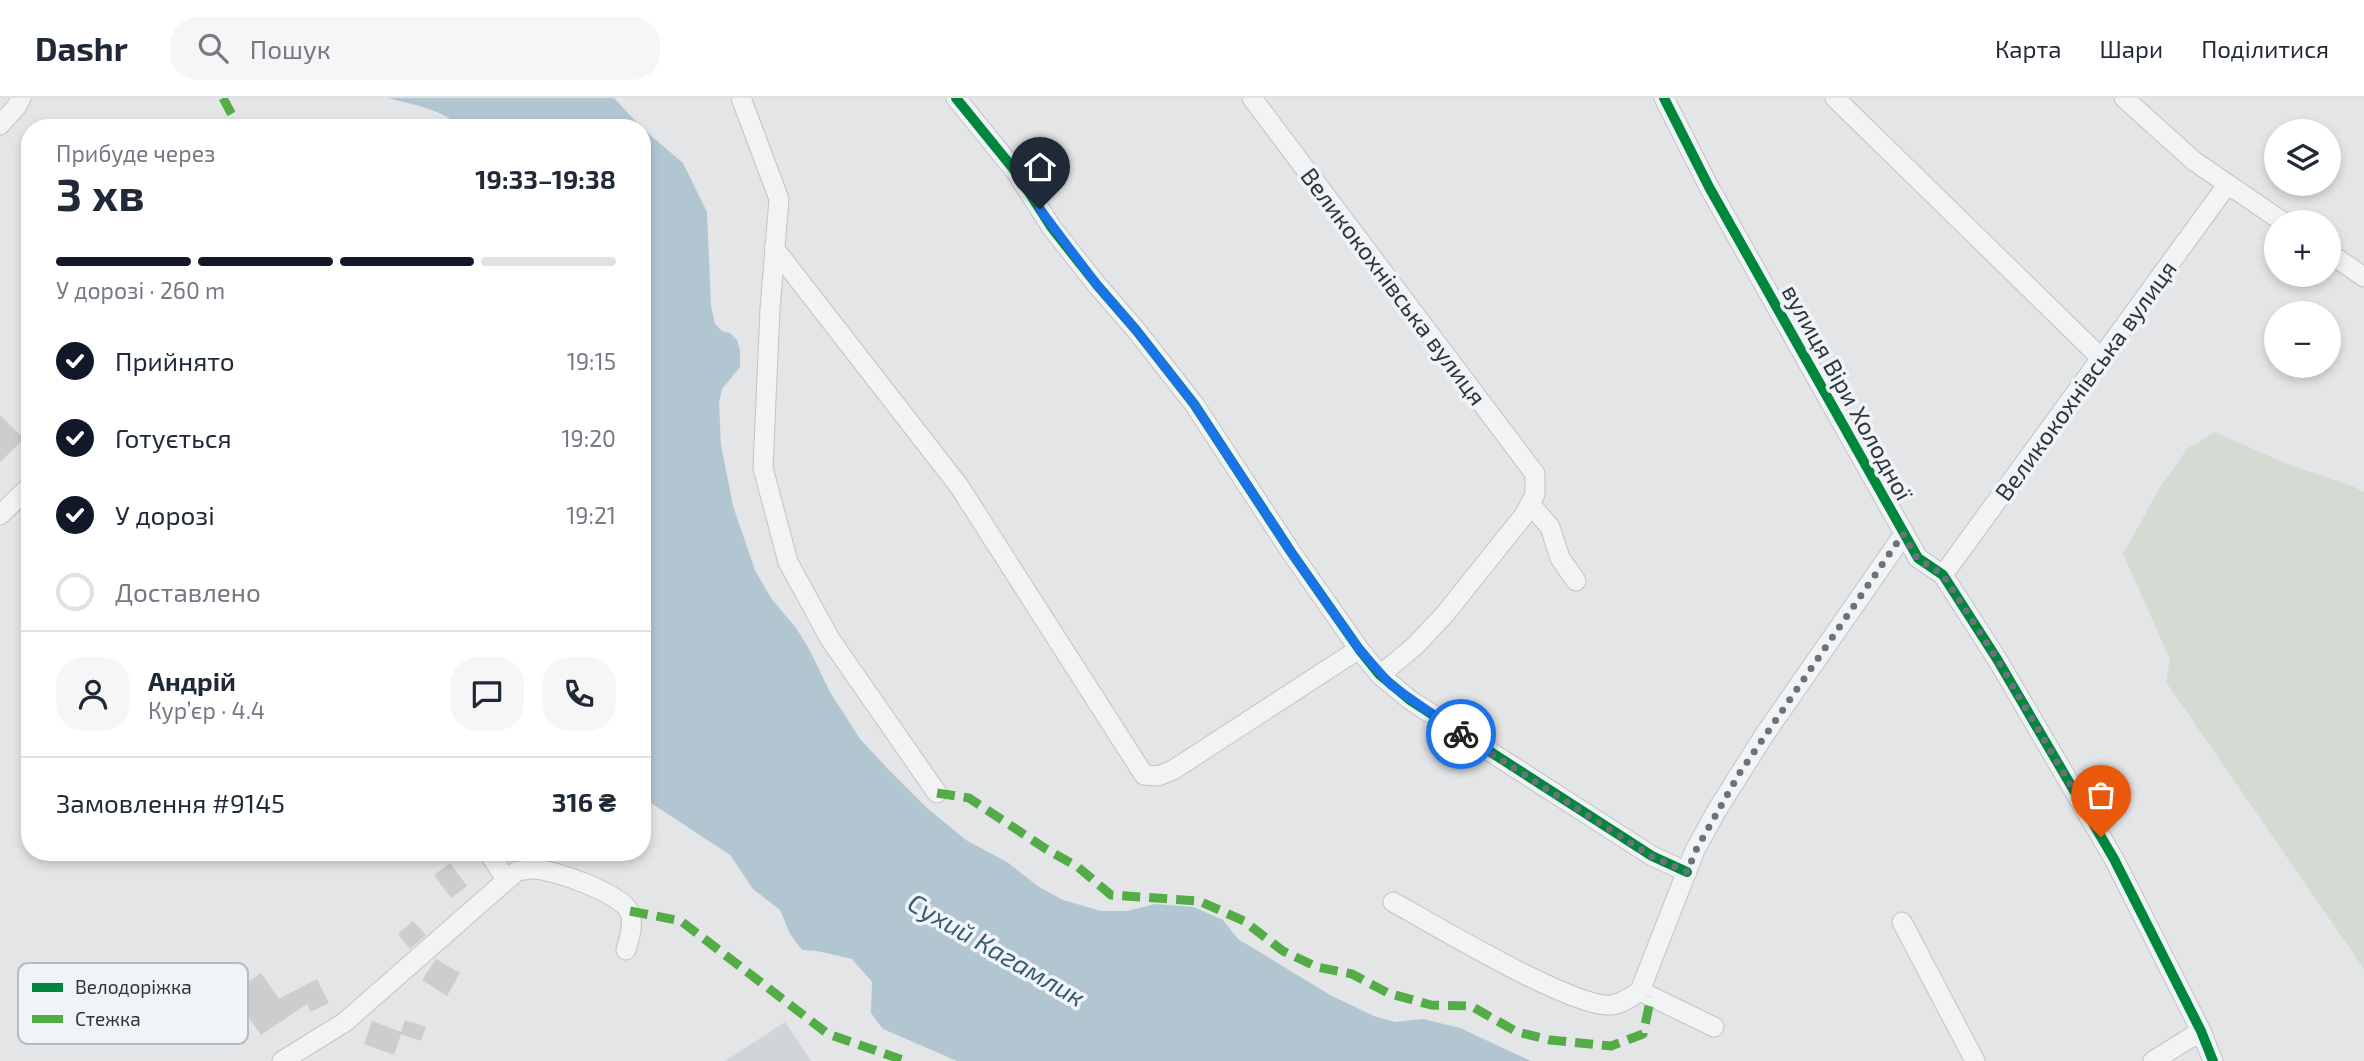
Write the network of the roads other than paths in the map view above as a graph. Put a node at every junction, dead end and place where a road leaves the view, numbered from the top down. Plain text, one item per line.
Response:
1 (21, 98) edge
2 (741, 98) edge
3 (956, 98) edge
4 (1252, 98) edge
5 (1664, 98) edge
6 (1835, 98) edge
7 (2124, 98) edge
8 (0, 125) edge
9 (2227, 185) junction
10 (2265, 210) edge
11 (774, 248) junction
12 (2341, 261) edge
13 (2364, 277) edge
14 (2101, 358) junction
15 (21, 495) edge
16 (1530, 504) junction
17 (0, 515) edge
18 (1903, 534) junction
19 (1943, 575) junction
20 (1576, 582) dead end
21 (1359, 649) junction
22 (1380, 675) junction
23 (937, 793) dead end
24 (494, 861) edge
25 (1687, 872) junction
26 (506, 879) junction
27 (1393, 902) dead end
28 (1902, 922) dead end
29 (626, 950) dead end
30 (1640, 991) junction
31 (1714, 1027) dead end
32 (2201, 1031) junction
33 (282, 1061) edge
34 (1975, 1061) edge
35 (2154, 1061) edge
36 (2213, 1061) edge

1 - 8 street
2 - 11 street
3 - 21 street
4 - 16 street, Великокохнівська вулиця
5 - 18 street, вулиця Віри Холодної
6 - 14 street
7 - 9 street
9 - 10 street
9 - 14 street, Великокохнівська вулиця
11 - 21 street
11 - 23 street
12 - 13 street
14 - 19 street, Великокохнівська вулиця
15 - 17 street
16 - 20 street
16 - 22 street
18 - 19 street, вулиця Віри Холодної
18 - 25 street
19 - 32 street, вулиця Віри Холодної
21 - 22 street
22 - 25 street
24 - 26 street
25 - 30 street
26 - 29 street
26 - 33 street
27 - 30 street
28 - 34 street
30 - 31 street
32 - 35 street
32 - 36 street, вулиця Віри Холодної

